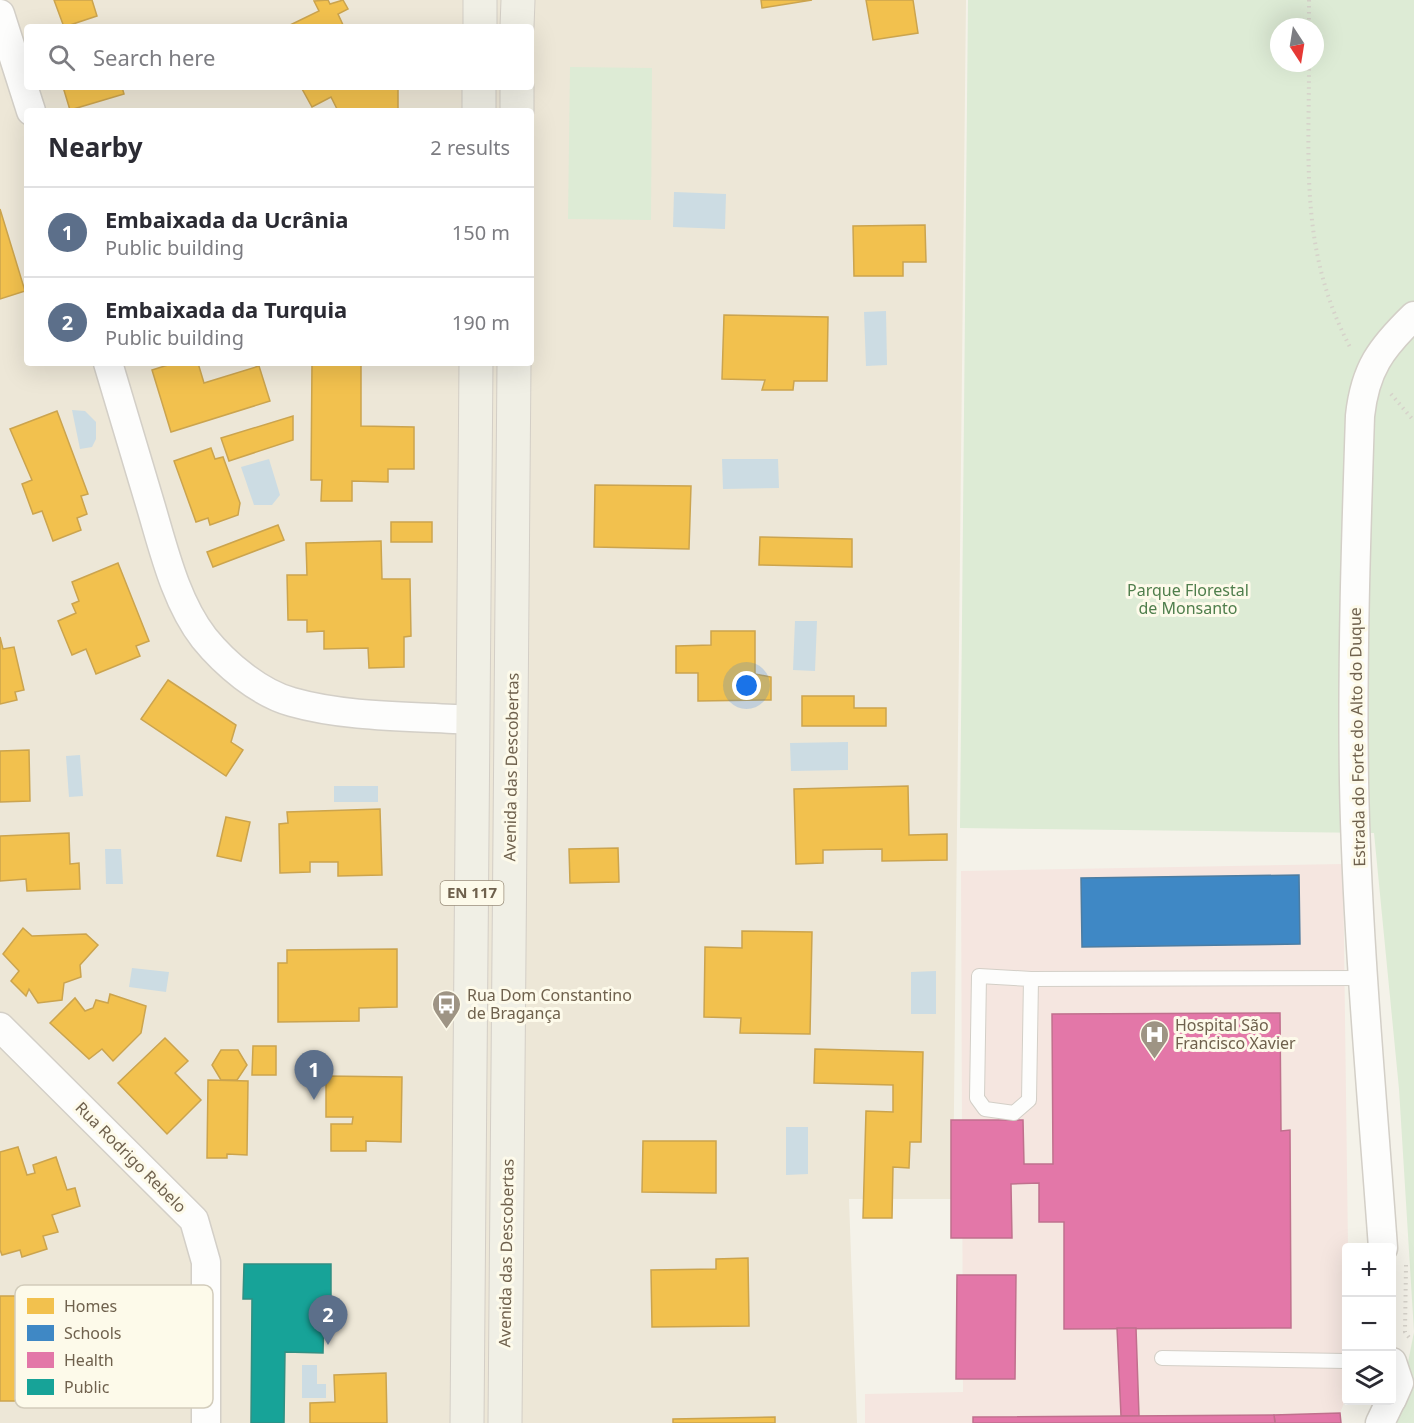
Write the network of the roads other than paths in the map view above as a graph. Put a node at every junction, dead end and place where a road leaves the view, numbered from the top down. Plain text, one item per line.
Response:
1 (480, 0) edge
2 (518, 0) edge
3 (0, 14) edge
4 (480, 24) edge
5 (518, 24) edge
6 (24, 89) edge
7 (24, 90) edge
8 (479, 90) edge
9 (517, 90) edge
10 (30, 108) edge
11 (479, 108) edge
12 (517, 108) edge
13 (1414, 316) edge
14 (109, 366) edge
15 (476, 366) edge
16 (514, 366) edge
17 (473, 720) junction
18 (1364, 978) junction
19 (1031, 979) junction
20 (0, 1027) edge
21 (1383, 1243) edge
22 (206, 1285) edge
23 (1162, 1358) dead end
24 (1342, 1360) edge
25 (1397, 1383) edge
26 (467, 1423) edge
27 (505, 1423) edge
28 (1380, 1423) edge

1 - 4 main road
2 - 5 main road
3 - 6 street
7 - 10 street
8 - 11 main road
9 - 12 main road
13 - 18 street, Estrada do Forte do Alto do Duque
14 - 17 street
15 - 17 main road, EN 117
16 - 27 main road, Avenida das Descobertas
17 - 26 main road, EN 117
18 - 19 lane
18 - 21 street, Estrada do Forte do Alto do Duque
19 - 19 lane
20 - 22 street, Rua Rodrigo Rebelo
23 - 24 lane
25 - 28 street

